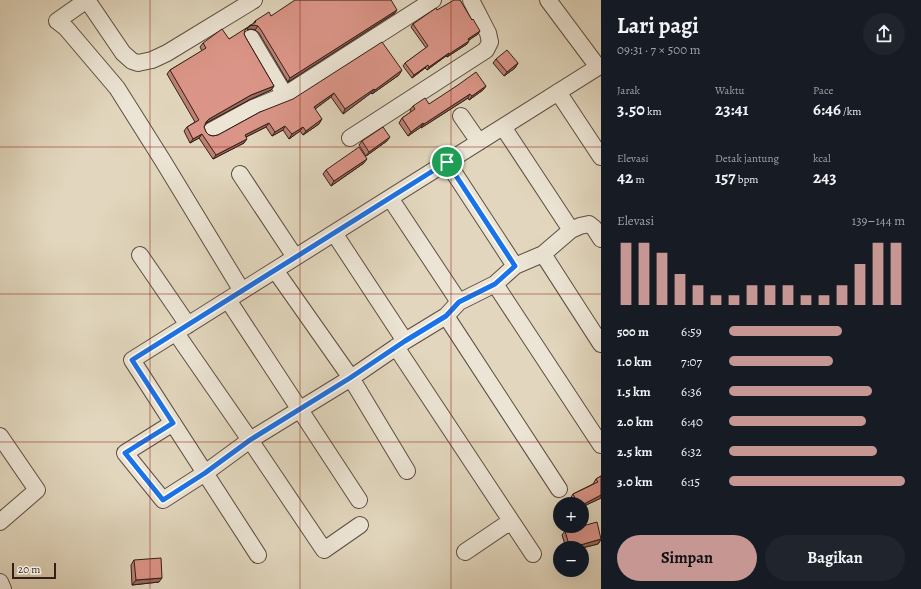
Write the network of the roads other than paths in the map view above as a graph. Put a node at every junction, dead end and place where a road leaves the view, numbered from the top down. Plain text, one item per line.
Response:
1 (87, 0) edge
2 (254, 0) edge
3 (433, 0) edge
4 (471, 0) edge
5 (548, 0) edge
6 (251, 38) dead end
7 (558, 92) junction
8 (285, 95) junction
9 (461, 116) dead end
10 (503, 127) junction
11 (211, 131) dead end
12 (350, 138) dead end
13 (479, 142) junction
14 (601, 157) edge
15 (447, 162) junction
16 (240, 174) dead end
17 (390, 198) junction
18 (572, 230) junction
19 (334, 233) junction
20 (601, 239) edge
21 (543, 254) junction
22 (140, 255) dead end
23 (295, 258) junction
24 (515, 266) junction
25 (275, 270) junction
26 (495, 284) junction
27 (242, 291) junction
28 (228, 300) junction
29 (459, 302) junction
30 (446, 316) junction
31 (182, 329) junction
32 (400, 344) junction
33 (601, 344) edge
34 (350, 378) junction
35 (300, 409) junction
36 (173, 423) junction
37 (0, 436) edge
38 (250, 440) junction
39 (601, 445) edge
40 (407, 471) dead end
41 (205, 473) junction
42 (559, 489) dead end
43 (359, 500) dead end
44 (511, 521) junction
45 (0, 522) edge
46 (360, 525) dead end
47 (465, 552) dead end
48 (533, 554) dead end
49 (258, 555) dead end
50 (0, 582) edge
51 (3, 589) edge

1 - 2 street
1 - 27 street
3 - 8 street
4 - 12 street
5 - 7 street
6 - 8 street
7 - 10 street
7 - 14 street
8 - 11 street
9 - 13 street
10 - 13 street
10 - 18 street
13 - 15 street
15 - 17 street
15 - 24 street
16 - 23 street
17 - 19 street
17 - 29 street
18 - 20 street
18 - 21 street
19 - 23 street
19 - 32 street
21 - 24 street
21 - 33 street
22 - 31 street
23 - 25 street
24 - 26 street
25 - 27 street
25 - 34 street
26 - 29 street
26 - 39 street
27 - 28 street
28 - 31 street
28 - 35 street
29 - 30 street
30 - 32 street
30 - 42 street
31 - 36 street
31 - 38 street
32 - 34 street
32 - 44 street
34 - 35 street
34 - 40 street
35 - 38 street
35 - 43 street
36 - 41 street
36 - 41 street
37 - 45 street
38 - 41 street
38 - 46 street
41 - 49 street
44 - 47 street
44 - 48 street
50 - 51 street

